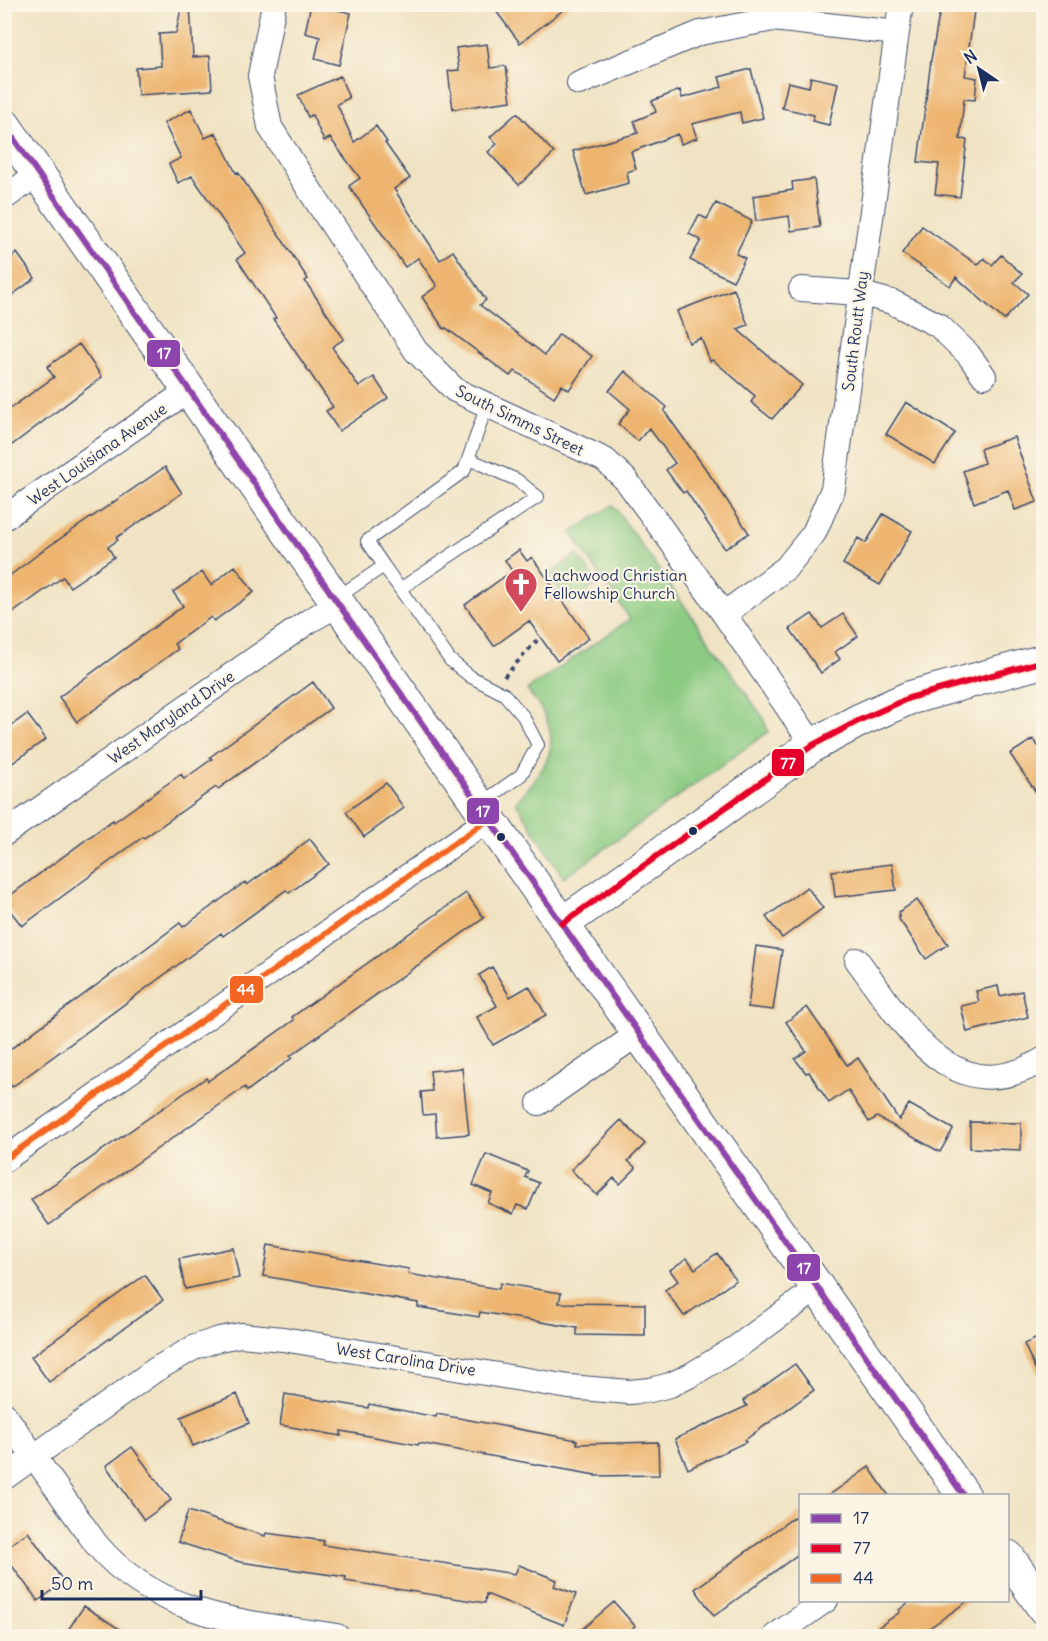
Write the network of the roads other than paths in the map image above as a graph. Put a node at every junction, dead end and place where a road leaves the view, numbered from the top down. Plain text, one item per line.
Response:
1 (274, 4) edge
2 (901, 4) edge
3 (897, 33) junction
4 (579, 83) dead end
5 (4, 125) edge
6 (38, 174) junction
7 (4, 198) edge
8 (801, 290) dead end
9 (859, 293) junction
10 (984, 376) dead end
11 (189, 390) junction
12 (487, 405) junction
13 (469, 459) junction
14 (4, 518) edge
15 (384, 566) junction
16 (400, 589) junction
17 (337, 601) junction
18 (724, 614) junction
19 (1044, 661) edge
20 (813, 745) junction
21 (484, 812) junction
22 (4, 834) edge
23 (562, 924) junction
24 (857, 960) dead end
25 (639, 1033) junction
26 (1044, 1059) edge
27 (539, 1103) dead end
28 (4, 1160) edge
29 (819, 1287) junction
30 (4, 1414) edge
31 (35, 1457) junction
32 (4, 1478) edge
33 (963, 1494) edge
34 (1009, 1558) edge
35 (823, 1602) edge
36 (1044, 1608) edge
37 (337, 1636) edge
38 (776, 1636) edge

1 - 12 street, South Simms Street
2 - 3 street, South Routt Way
3 - 4 street
3 - 9 street, South Routt Way
5 - 6 main road
6 - 7 street
6 - 11 main road
8 - 9 street
9 - 10 street
9 - 18 street, South Routt Way
11 - 14 street, West Louisiana Avenue
11 - 17 main road
12 - 13 lane
12 - 18 street, South Simms Street
13 - 15 lane
13 - 16 lane
15 - 16 lane
15 - 17 lane
16 - 21 lane
17 - 21 main road
17 - 22 street, West Maryland Drive
18 - 20 street, South Simms Street
19 - 20 main road
20 - 23 main road
21 - 23 main road
21 - 28 street
23 - 25 main road
24 - 26 street
25 - 27 street
25 - 29 main road
29 - 31 street, West Carolina Drive
29 - 33 main road
30 - 31 street
31 - 32 street, West Carolina Drive
31 - 37 street
34 - 36 main road
35 - 38 street

